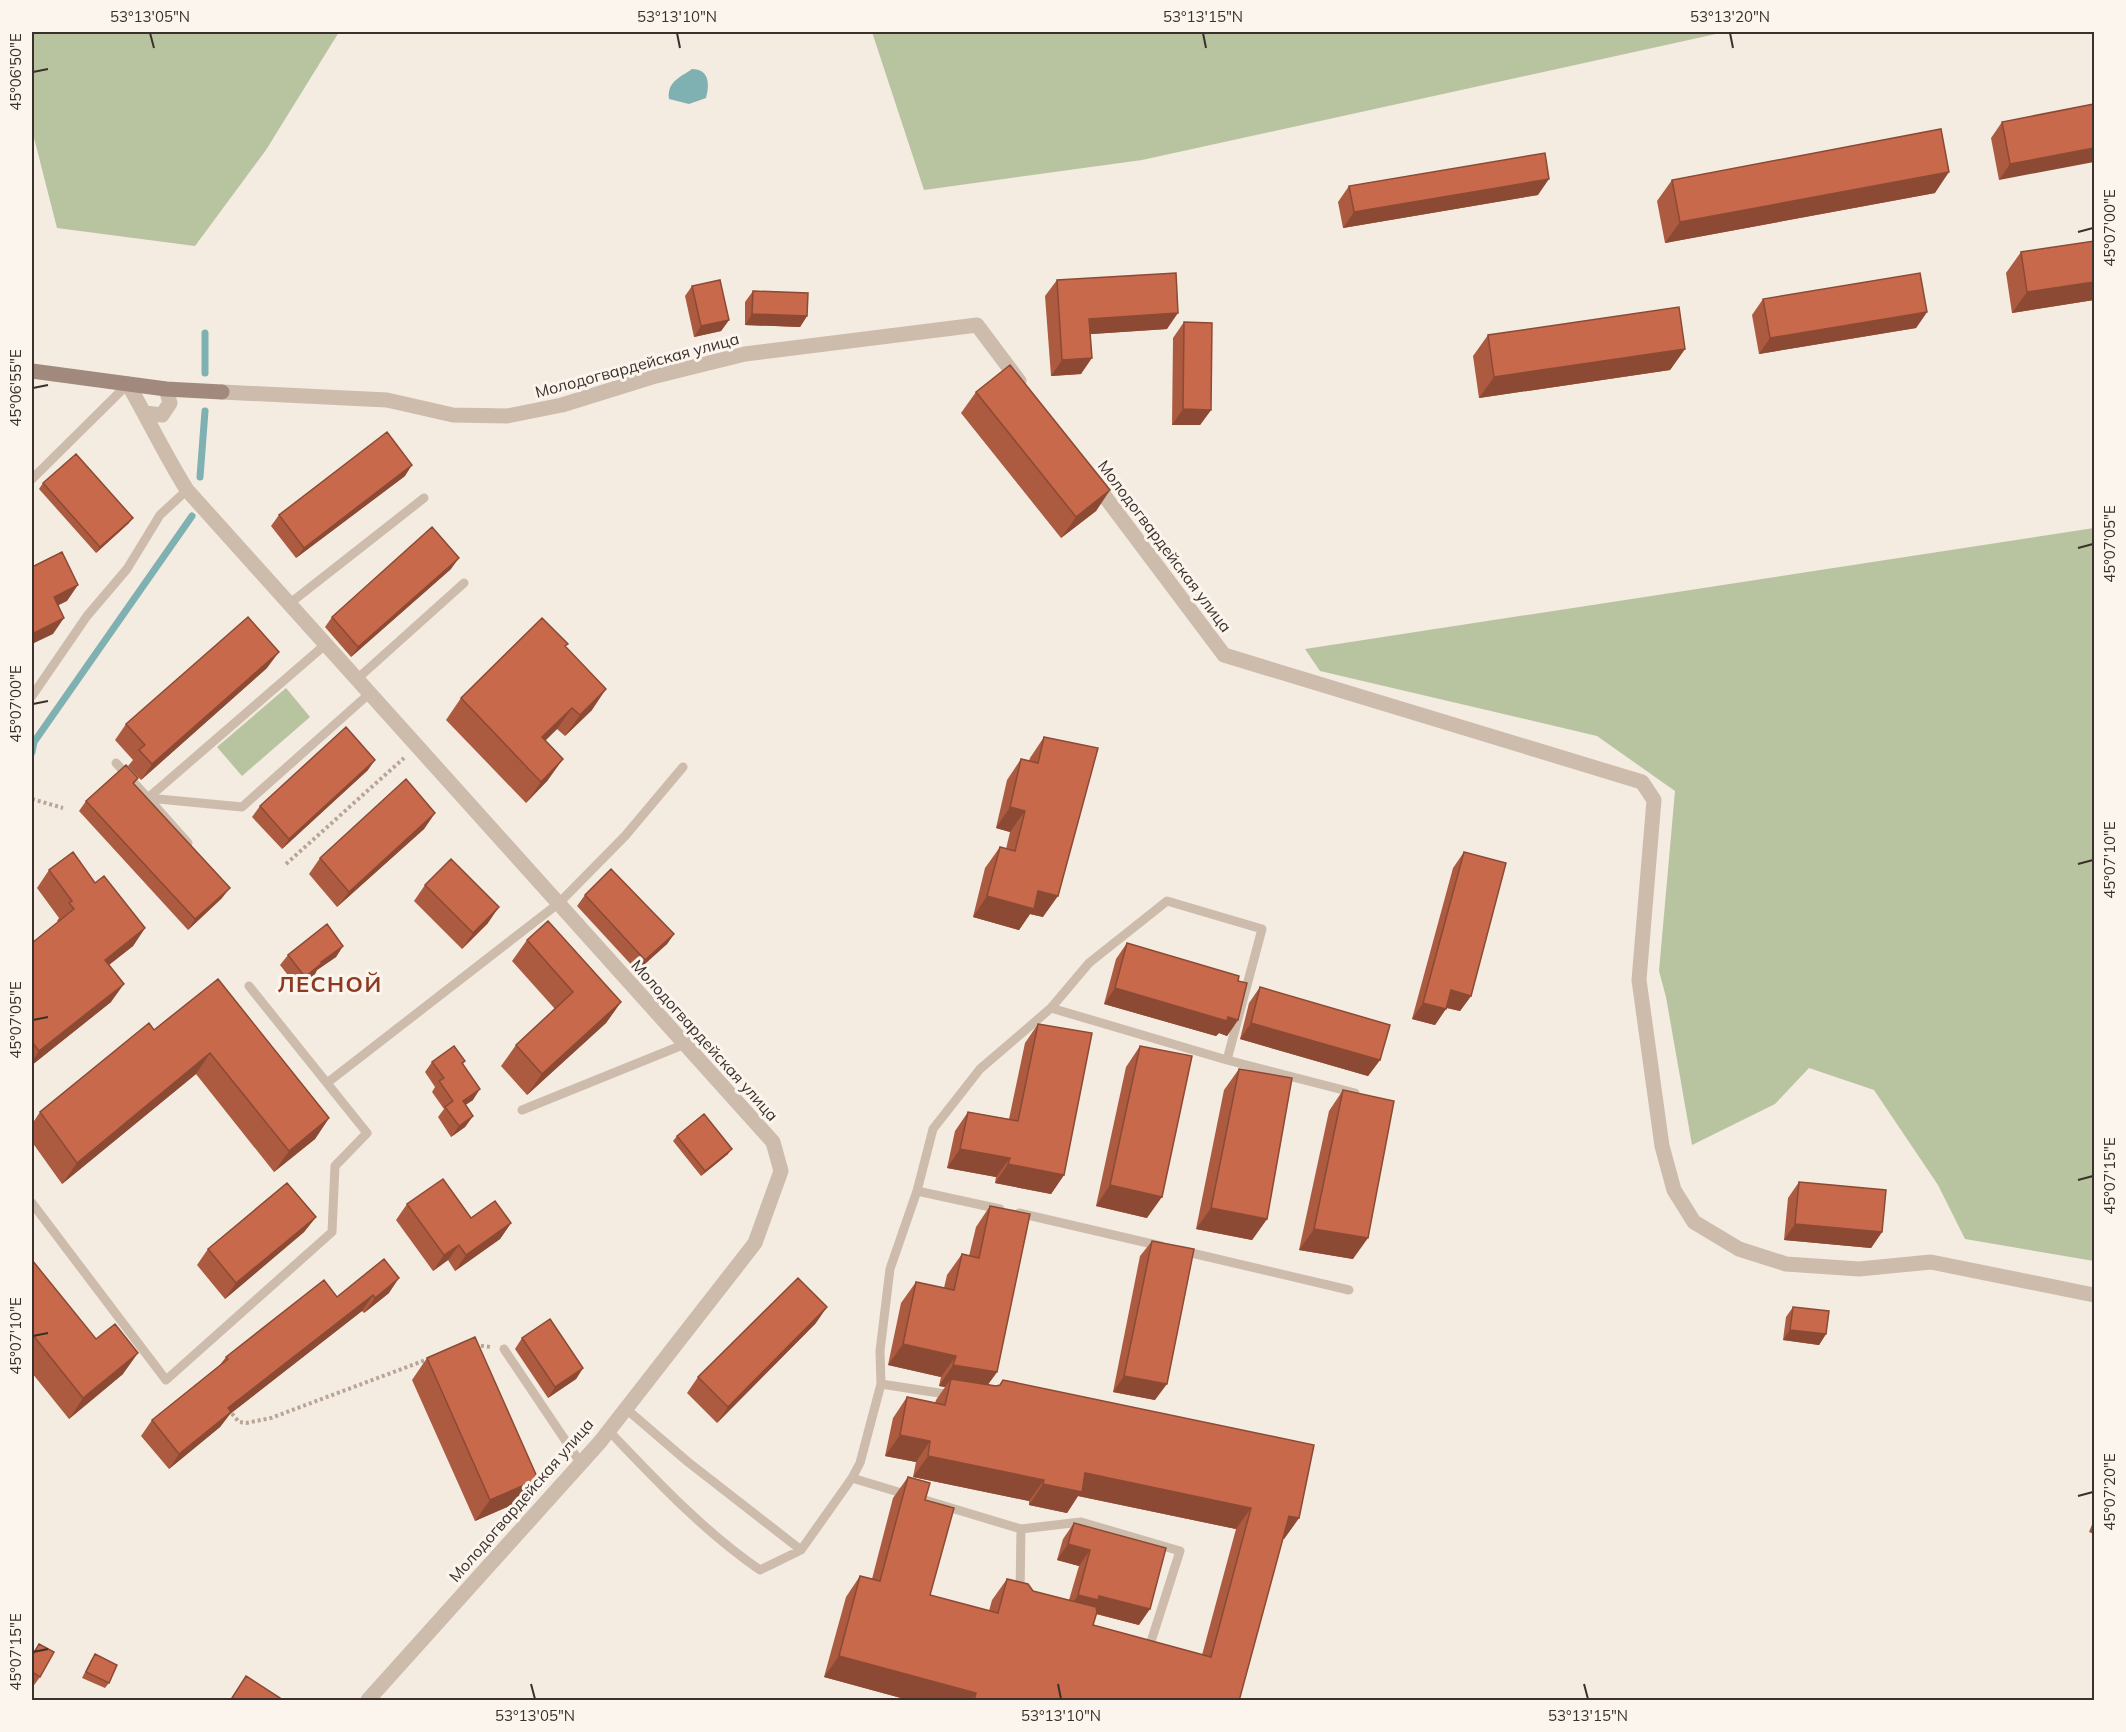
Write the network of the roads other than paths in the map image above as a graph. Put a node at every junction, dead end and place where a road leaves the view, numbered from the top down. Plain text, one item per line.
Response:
1 (32, 371) edge
2 (128, 384) junction
3 (166, 388) junction
4 (1026, 391) edge
5 (145, 413) junction
6 (1083, 466) edge
7 (32, 479) edge
8 (187, 490) junction
9 (424, 498) dead end
10 (464, 583) dead end
11 (289, 604) junction
12 (326, 644) junction
13 (357, 678) junction
14 (370, 693) junction
15 (32, 696) edge
16 (116, 763) dead end
17 (683, 767) dead end
18 (148, 798) junction
19 (193, 849) edge
20 (559, 903) junction
21 (249, 986) dead end
22 (1051, 1008) junction
23 (685, 1044) junction
24 (1227, 1060) junction
25 (327, 1083) junction
26 (1368, 1096) edge
27 (522, 1110) dead end
28 (917, 1191) junction
29 (32, 1203) edge
30 (1349, 1290) dead end
31 (2094, 1295) edge
32 (504, 1349) road end
33 (881, 1384) junction
34 (959, 1396) edge
35 (624, 1407) junction
36 (608, 1430) junction
37 (580, 1462) junction
38 (852, 1478) junction
39 (1022, 1529) junction
40 (801, 1550) junction
41 (1020, 1605) edge
42 (1135, 1652) edge
43 (368, 1701) edge

1 - 2 street, Молодогвардейская улица
2 - 3 street, Молодогвардейская улица
2 - 5 street, Молодогвардейская улица
2 - 7 lane
3 - 4 street, Молодогвардейская улица
3 - 5 street
5 - 8 street, Молодогвардейская улица
6 - 31 street, Молодогвардейская улица
8 - 11 street, Молодогвардейская улица
8 - 15 lane
9 - 11 lane
10 - 13 lane
11 - 12 street, Молодогвардейская улица
12 - 13 street, Молодогвардейская улица
12 - 18 lane
13 - 14 street, Молодогвардейская улица
14 - 18 lane
14 - 20 street, Молодогвардейская улица
16 - 18 lane
17 - 20 lane
18 - 19 lane
20 - 23 street, Молодогвардейская улица
20 - 25 lane
21 - 25 lane
22 - 24 lane
22 - 24 lane
22 - 28 lane
23 - 27 lane
23 - 35 street, Молодогвардейская улица
24 - 26 lane
25 - 29 lane
28 - 30 lane
28 - 33 lane
32 - 37 lane
33 - 34 lane
33 - 38 lane
35 - 36 street, Молодогвардейская улица
35 - 40 lane
36 - 37 street, Молодогвардейская улица
36 - 40 lane
37 - 43 street, Молодогвардейская улица
38 - 39 lane
38 - 40 lane
39 - 41 lane
39 - 42 lane

